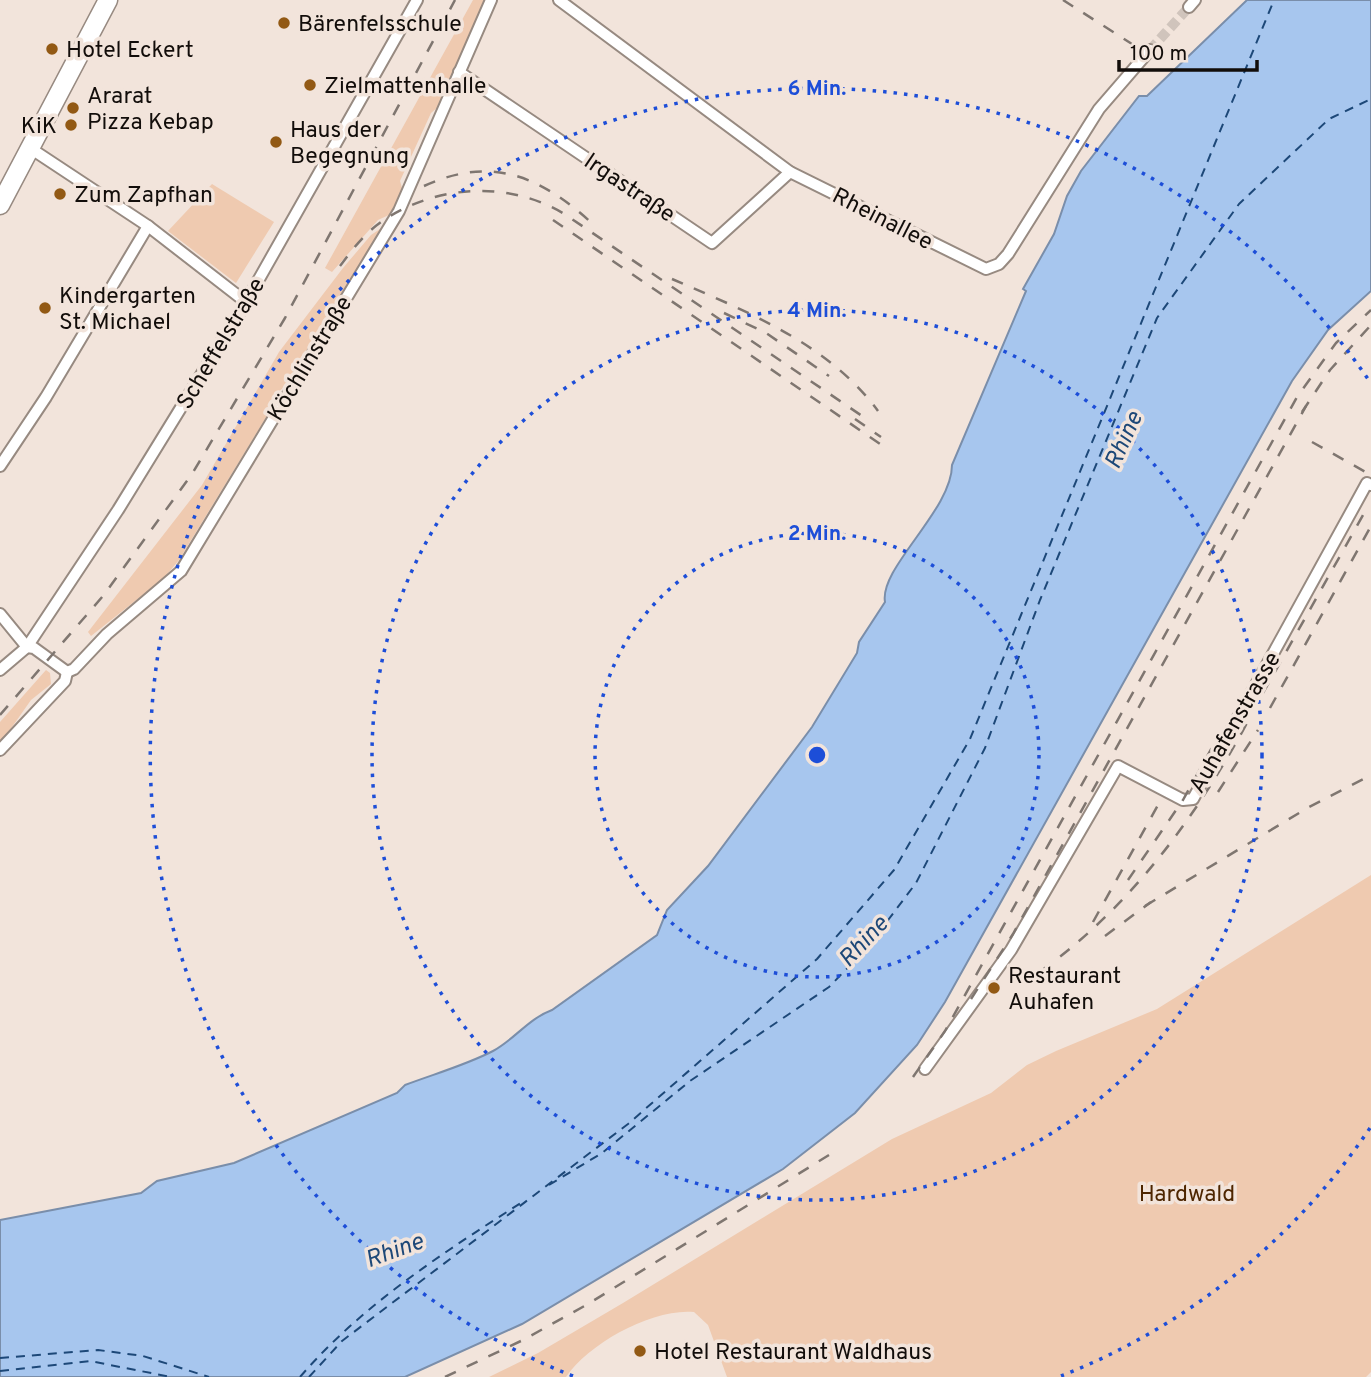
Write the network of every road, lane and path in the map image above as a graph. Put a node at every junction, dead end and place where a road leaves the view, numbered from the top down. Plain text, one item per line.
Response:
1 (108, 0) edge
2 (417, 0) edge
3 (491, 0) edge
4 (559, 0) edge
5 (1150, 51) tunnel mouth
6 (459, 72) junction
7 (30, 148) junction
8 (790, 172) junction
9 (0, 205) edge
10 (148, 226) junction
11 (246, 302) junction
12 (0, 466) edge
13 (1371, 485) edge
14 (0, 614) edge
15 (27, 647) junction
16 (0, 670) edge
17 (64, 671) junction
18 (0, 750) edge
19 (925, 1069) dead end

1 - 7 main road
2 - 11 street, Scheffelstraße
3 - 6 street, Köchlinstraße
4 - 8 street, Rheinallee
5 - 8 street, Rheinallee
6 - 8 street, Irgastraße
6 - 17 street, Köchlinstraße
7 - 9 main road
7 - 10 street
10 - 11 street
10 - 12 street
11 - 15 street, Scheffelstraße
13 - 19 street, Auhafenstrasse
14 - 15 street
15 - 16 street, Scheffelstraße
15 - 17 street
17 - 18 street, Köchlinstraße

